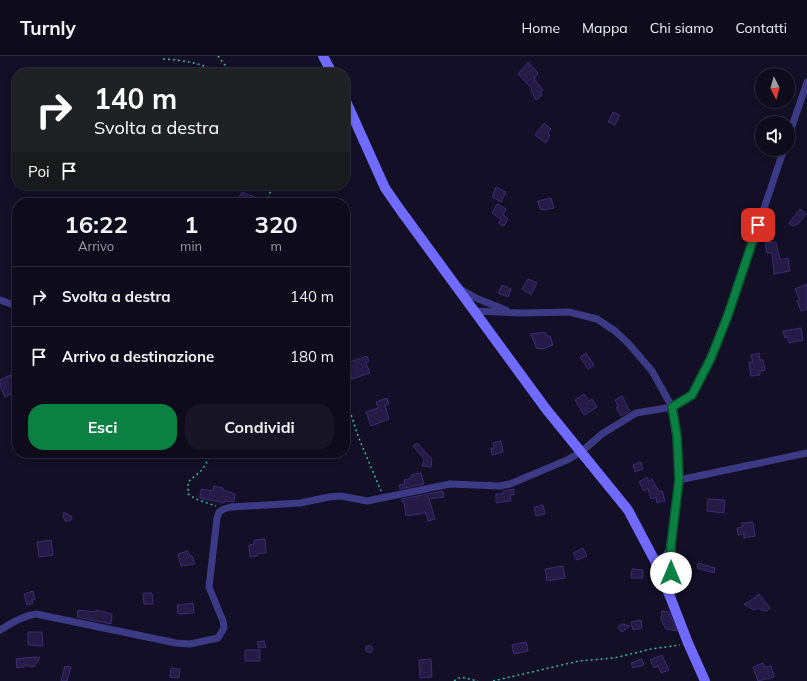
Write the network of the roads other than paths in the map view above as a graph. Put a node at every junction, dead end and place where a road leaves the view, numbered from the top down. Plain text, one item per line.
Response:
1 (323, 56) edge
2 (329, 68) edge
3 (807, 82) edge
4 (350, 111) edge
5 (795, 117) edge
6 (782, 156) edge
7 (457, 288) junction
8 (0, 300) edge
9 (12, 304) edge
10 (474, 311) junction
11 (522, 313) junction
12 (672, 407) junction
13 (581, 452) junction
14 (807, 453) edge
15 (679, 480) junction
16 (671, 545) junction
17 (655, 561) junction
18 (671, 599) junction
19 (0, 630) edge
20 (705, 681) edge

1 - 2 main road
3 - 5 street
4 - 7 main road
6 - 12 street
7 - 10 main road
7 - 11 street
8 - 9 street
10 - 11 street
10 - 13 main road
11 - 12 street
12 - 13 street
12 - 15 street
13 - 17 main road
13 - 19 street
14 - 15 street
15 - 16 street
16 - 17 street
16 - 18 street
17 - 18 main road
18 - 20 main road

